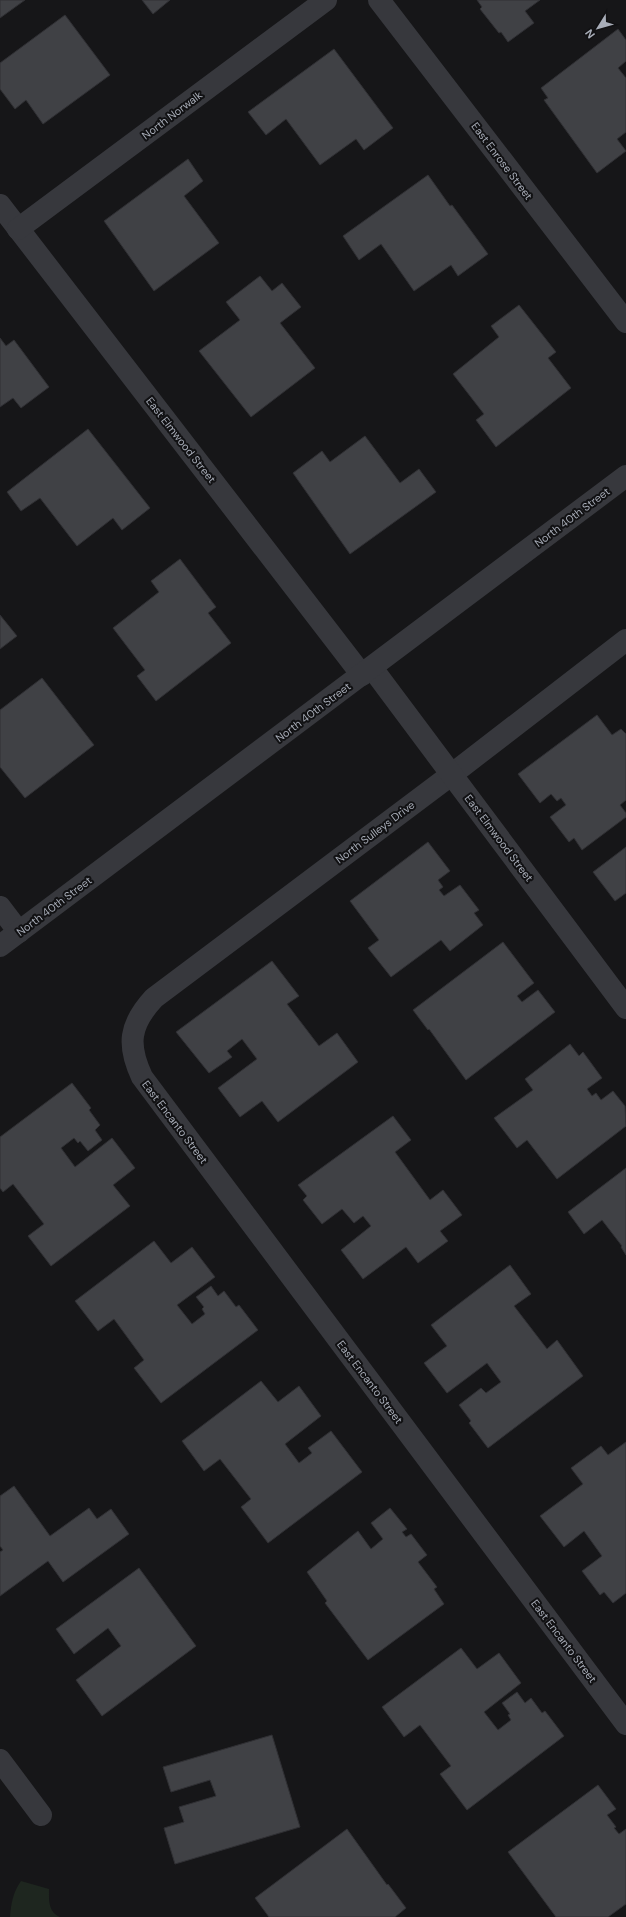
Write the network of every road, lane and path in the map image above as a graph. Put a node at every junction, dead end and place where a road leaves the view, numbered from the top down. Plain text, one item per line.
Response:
1 (326, 0) edge
2 (379, 0) edge
3 (0, 205) edge
4 (18, 229) junction
5 (626, 322) edge
6 (626, 476) edge
7 (626, 640) edge
8 (367, 672) junction
9 (451, 775) junction
10 (0, 907) edge
11 (19, 932) junction
12 (0, 946) edge
13 (626, 1008) edge
14 (132, 1032) joint
15 (626, 1724) edge
16 (0, 1760) edge
17 (41, 1815) dead end

1 - 4 street, North Norwalk
2 - 5 street, East Enrose Street
3 - 4 street, East Elmwood Street
4 - 8 street, East Elmwood Street
6 - 8 street, North 40th Street
7 - 9 street, North Sulleys Drive
8 - 9 street, East Elmwood Street
8 - 11 street, North 40th Street
9 - 13 street, East Elmwood Street
9 - 14 street, North Sulleys Drive
10 - 11 street
11 - 12 street, North 40th Street
14 - 15 street, East Encanto Street
16 - 17 street

